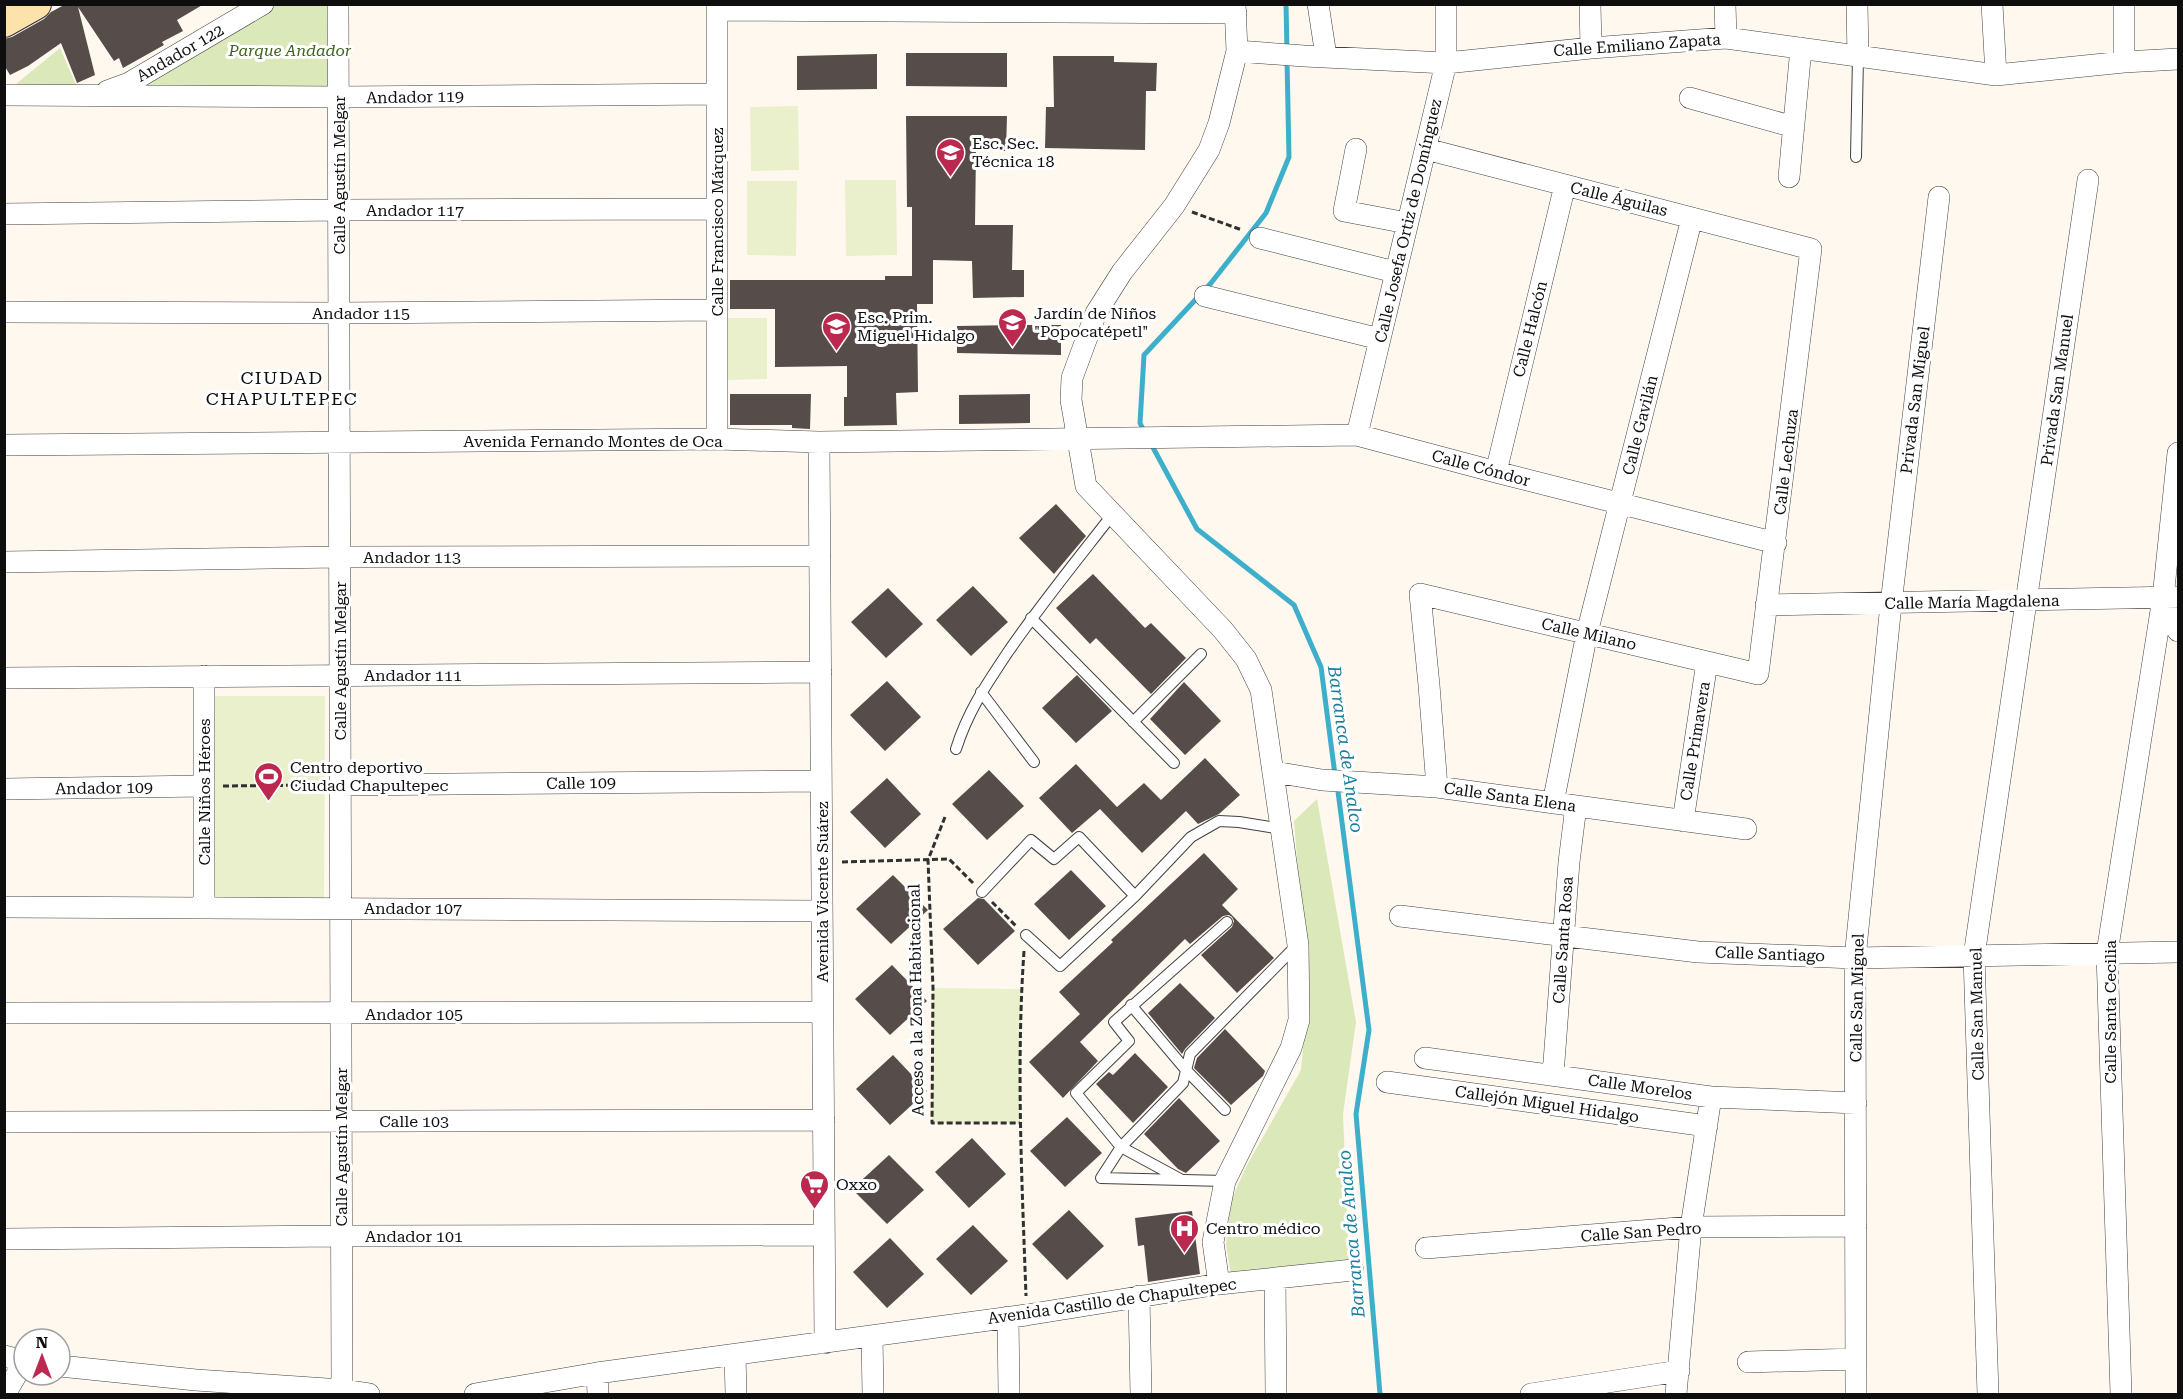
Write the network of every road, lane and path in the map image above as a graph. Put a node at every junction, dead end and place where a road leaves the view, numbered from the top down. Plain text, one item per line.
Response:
1 (36, 4) edge
2 (264, 4) edge
3 (338, 4) edge
4 (1318, 4) edge
5 (1446, 4) edge
6 (1590, 4) edge
7 (1725, 4) edge
8 (1857, 4) edge
9 (1992, 4) edge
10 (2124, 4) edge
11 (717, 8) edge
12 (1235, 9) edge
13 (4, 22) edge
14 (1726, 38) junction
15 (1592, 48) junction
16 (1801, 48) junction
17 (1237, 51) junction
18 (1326, 56) junction
19 (1858, 57) junction
20 (2178, 59) edge
21 (2124, 62) junction
22 (1446, 63) junction
23 (1996, 75) junction
24 (717, 94) junction
25 (4, 95) edge
26 (93, 96) junction
27 (338, 97) junction
28 (1690, 98) dead end
29 (1794, 126) junction
30 (1356, 148) dead end
31 (1426, 149) junction
32 (1857, 157) dead end
33 (1789, 177) dead end
34 (2088, 180) dead end
35 (1565, 185) junction
36 (1938, 197) dead end
37 (1174, 206) junction
38 (717, 209) junction
39 (339, 210) junction
40 (4, 214) edge
41 (1692, 218) junction
42 (1223, 223) dead end
43 (1407, 223) junction
44 (1260, 238) dead end
45 (1811, 249) joint
46 (1395, 272) junction
47 (1205, 296) dead end
48 (717, 310) junction
49 (4, 312) edge
50 (339, 313) junction
51 (1380, 339) junction
52 (1357, 435) junction
53 (717, 439) junction
54 (1078, 439) junction
55 (1182, 439) joint
56 (819, 442) junction
57 (339, 443) junction
58 (4, 445) edge
59 (2178, 453) edge
60 (1496, 472) junction
61 (1621, 504) junction
62 (1112, 515) junction
63 (1776, 543) junction
64 (820, 556) junction
65 (340, 557) junction
66 (4, 562) edge
67 (2168, 600) edge
68 (2025, 601) junction
69 (1891, 604) junction
70 (1766, 605) junction
71 (1031, 618) junction
72 (2178, 631) edge
73 (1587, 633) junction
74 (1201, 654) dead end
75 (1707, 662) junction
76 (821, 672) junction
77 (1758, 674) joint
78 (340, 675) junction
79 (204, 676) junction
80 (4, 678) edge
81 (981, 692) junction
82 (1133, 722) junction
83 (956, 749) dead end
84 (1034, 762) dead end
85 (1174, 763) dead end
86 (1274, 772) junction
87 (821, 781) junction
88 (340, 785) junction
89 (204, 786) junction
90 (1437, 787) junction
91 (4, 789) edge
92 (1553, 803) junction
93 (1576, 806) junction
94 (945, 817) dead end
95 (1683, 821) junction
96 (1282, 829) junction
97 (1746, 829) dead end
98 (928, 860) junction
99 (822, 862) junction
100 (982, 892) junction
101 (1135, 896) junction
102 (4, 907) edge
103 (204, 908) junction
104 (340, 908) junction
105 (822, 911) junction
106 (1400, 916) dead end
107 (1227, 922) dead end
108 (1026, 935) junction
109 (1563, 937) junction
110 (1298, 945) junction
111 (2178, 952) edge
112 (2107, 953) junction
113 (1974, 956) junction
114 (1855, 958) junction
115 (1131, 1005) junction
116 (823, 1012) junction
117 (4, 1013) edge
118 (341, 1014) junction
119 (1425, 1058) dead end
120 (1186, 1070) junction
121 (1553, 1075) junction
122 (1387, 1082) dead end
123 (1711, 1097) junction
124 (1856, 1103) junction
125 (1225, 1110) dead end
126 (824, 1120) junction
127 (341, 1121) junction
128 (4, 1122) edge
129 (1020, 1124) junction
130 (1707, 1126) junction
131 (1121, 1147) junction
132 (1183, 1180) junction
133 (1225, 1181) junction
134 (1856, 1226) junction
135 (1691, 1227) junction
136 (824, 1235) junction
137 (341, 1236) junction
138 (4, 1239) edge
139 (1426, 1248) dead end
140 (1353, 1270) dead end
141 (1275, 1279) junction
142 (1220, 1284) junction
143 (1139, 1296) junction
144 (1017, 1316) junction
145 (872, 1336) junction
146 (825, 1342) junction
147 (735, 1355) junction
148 (1856, 1359) junction
149 (1748, 1362) dead end
150 (72, 1368) edge
151 (1679, 1371) junction
152 (597, 1373) junction
153 (191, 1387) edge
154 (357, 1393) edge
155 (475, 1395) edge
156 (598, 1395) edge
157 (735, 1395) edge
158 (873, 1395) edge
159 (1009, 1395) edge
160 (1141, 1395) edge
161 (1276, 1395) edge
162 (1531, 1395) edge
163 (1676, 1395) edge
164 (1856, 1395) edge
165 (1988, 1395) edge
166 (2121, 1395) edge

1 - 13 street
2 - 26 street, Andador 122
3 - 27 street, Calle Agustín Melgar
4 - 18 street
5 - 22 street, Calle Josefa Ortiz de Domínguez
6 - 15 street
7 - 14 street
8 - 19 street
9 - 23 street
10 - 21 street
11 - 12 street
11 - 24 street, Calle Francisco Márquez
12 - 17 street
14 - 15 street, Calle Emiliano Zapata
14 - 16 street, Calle Emiliano Zapata
15 - 22 street, Calle Emiliano Zapata
16 - 19 street, Calle Emiliano Zapata
16 - 29 street
17 - 18 street, Calle Emiliano Zapata
17 - 37 street
18 - 22 street, Calle Emiliano Zapata
19 - 23 street, Calle Emiliano Zapata
19 - 32 lane
20 - 21 street, Calle Emiliano Zapata
21 - 23 street, Calle Emiliano Zapata
22 - 31 street, Calle Josefa Ortiz de Domínguez
24 - 27 street, Andador 119
24 - 38 street, Calle Francisco Márquez
25 - 26 street, Andador 119
26 - 27 street, Andador 119
27 - 39 street, Calle Agustín Melgar
28 - 29 street
29 - 33 street
30 - 43 street
31 - 35 street, Calle Águilas
31 - 43 street, Calle Josefa Ortiz de Domínguez
34 - 68 street, Privada San Manuel
35 - 41 street, Calle Águilas
35 - 60 street, Calle Halcón
36 - 69 street, Privada San Miguel
37 - 42 path
37 - 54 street
38 - 39 street, Andador 117
38 - 48 street, Calle Francisco Márquez
39 - 40 street, Andador 117
39 - 50 street, Calle Agustín Melgar
41 - 45 street, Calle Águilas
41 - 61 street, Calle Gavilán
43 - 46 street, Calle Josefa Ortiz de Domínguez
44 - 46 street
45 - 63 street, Calle Lechuza
46 - 51 street, Calle Josefa Ortiz de Domínguez
47 - 51 street
48 - 50 street, Andador 115
48 - 53 street, Calle Francisco Márquez
49 - 50 street, Andador 115
50 - 57 street, Calle Agustín Melgar
51 - 52 street, Calle Josefa Ortiz de Domínguez
52 - 55 street, Calle Cóndor
52 - 60 street, Calle Cóndor
53 - 56 street, Avenida Fernando Montes de Oca
53 - 57 street, Avenida Fernando Montes de Oca
54 - 55 street, Avenida Fernando Montes de Oca
54 - 56 street, Avenida Fernando Montes de Oca
54 - 62 street
56 - 64 street, Avenida Vicente Suárez
57 - 58 street, Avenida Fernando Montes de Oca
57 - 65 street, Calle Agustín Melgar
59 - 67 street, Calle Santa Cecilia
60 - 61 street, Calle Cóndor
61 - 63 street, Calle Cóndor
61 - 73 street, Calle Gavilán
62 - 71 lane
62 - 86 street
63 - 70 street, Calle Lechuza
64 - 65 street, Andador 113
64 - 76 street, Avenida Vicente Suárez
65 - 66 street, Andador 113
65 - 78 street, Calle Agustín Melgar
67 - 68 street, Calle María Magdalena
67 - 72 street
67 - 112 street, Calle Santa Cecilia
68 - 69 street, Calle María Magdalena
68 - 113 street, Calle San Manuel
69 - 70 street, Calle María Magdalena
69 - 114 street, Calle San Miguel
70 - 77 street, Calle Lechuza
71 - 81 lane
71 - 82 lane
73 - 75 street, Calle Milano
73 - 90 street, Calle Milano
73 - 92 street
74 - 82 lane
75 - 77 street, Calle Milano
75 - 95 street, Calle Primavera
76 - 78 street, Andador 111
76 - 87 street, Avenida Vicente Suárez
78 - 79 street, Andador 111
78 - 88 street, Calle Agustín Melgar
79 - 80 street, Andador 111
79 - 89 street, Calle Niños Héroes
81 - 83 lane
81 - 84 lane
82 - 85 lane
86 - 90 street, Calle Santa Elena
86 - 96 street
87 - 88 street, Calle 109
87 - 99 street, Avenida Vicente Suárez
88 - 89 path
88 - 104 street, Calle Agustín Melgar
89 - 91 street, Andador 109
89 - 103 street, Calle Niños Héroes
90 - 92 street, Calle Santa Elena
92 - 93 street, Calle Santa Elena
93 - 95 street, Calle Santa Elena
93 - 109 street, Calle Santa Rosa
94 - 98 path
95 - 97 street, Calle Santa Elena
96 - 101 lane
96 - 110 street
98 - 99 path, Acceso a la Zona Habitacional
98 - 100 path, Acceso a la Zona Habitacional
98 - 129 path, Acceso a la Zona Habitacional
99 - 105 street, Avenida Vicente Suárez
100 - 101 lane
100 - 108 path, Acceso a la Zona Habitacional
101 - 108 lane
102 - 103 street, Andador 107
103 - 104 street, Andador 107
104 - 105 street, Andador 107
104 - 118 street, Calle Agustín Melgar
105 - 116 street, Avenida Vicente Suárez
106 - 109 street, Calle Santiago
107 - 115 lane
108 - 129 path
109 - 114 street, Calle Santiago
109 - 121 street, Calle Santa Rosa
110 - 120 lane
110 - 133 street
111 - 112 street, Calle Santiago
112 - 113 street, Calle Santiago
112 - 166 street, Calle Santa Cecilia
113 - 114 street, Calle Santiago
113 - 165 street, Calle San Manuel
114 - 124 street, Calle San Miguel
115 - 120 lane
115 - 131 lane
116 - 118 street, Andador 105
116 - 126 street, Avenida Vicente Suárez
117 - 118 street, Andador 105
118 - 127 street, Calle Agustín Melgar
119 - 121 street, Calle Morelos
120 - 125 lane
120 - 131 lane
121 - 123 street, Calle Morelos
122 - 130 street, Callejón Miguel Hidalgo
123 - 124 street, Calle Morelos
123 - 130 street
124 - 134 street, Calle San Miguel
126 - 127 street, Calle 103
126 - 136 street, Avenida Vicente Suárez
127 - 128 street, Calle 103
127 - 137 street, Calle Agustín Melgar
129 - 144 path
130 - 135 street
131 - 132 lane
131 - 132 lane
132 - 133 lane
133 - 142 street
134 - 135 street, Calle San Pedro
134 - 148 street, Calle San Miguel
135 - 139 street, Calle San Pedro
135 - 151 street
136 - 137 street, Andador 101
136 - 146 street, Avenida Vicente Suárez
137 - 138 street, Andador 101
137 - 154 street, Calle Agustín Melgar
140 - 141 street, Avenida Castillo de Chapultepec
141 - 142 street, Avenida Castillo de Chapultepec
141 - 161 street
142 - 143 street, Avenida Castillo de Chapultepec
143 - 144 street, Avenida Castillo de Chapultepec
143 - 160 street
144 - 145 street, Avenida Castillo de Chapultepec
144 - 159 street
145 - 146 street, Avenida Castillo de Chapultepec
145 - 158 street
146 - 147 street, Avenida Castillo de Chapultepec
147 - 152 street, Avenida Castillo de Chapultepec
147 - 157 street
148 - 149 street
148 - 164 street, Calle San Miguel
150 - 153 street
151 - 162 street
151 - 163 street
152 - 155 street, Avenida Castillo de Chapultepec
152 - 156 street
153 - 154 street

